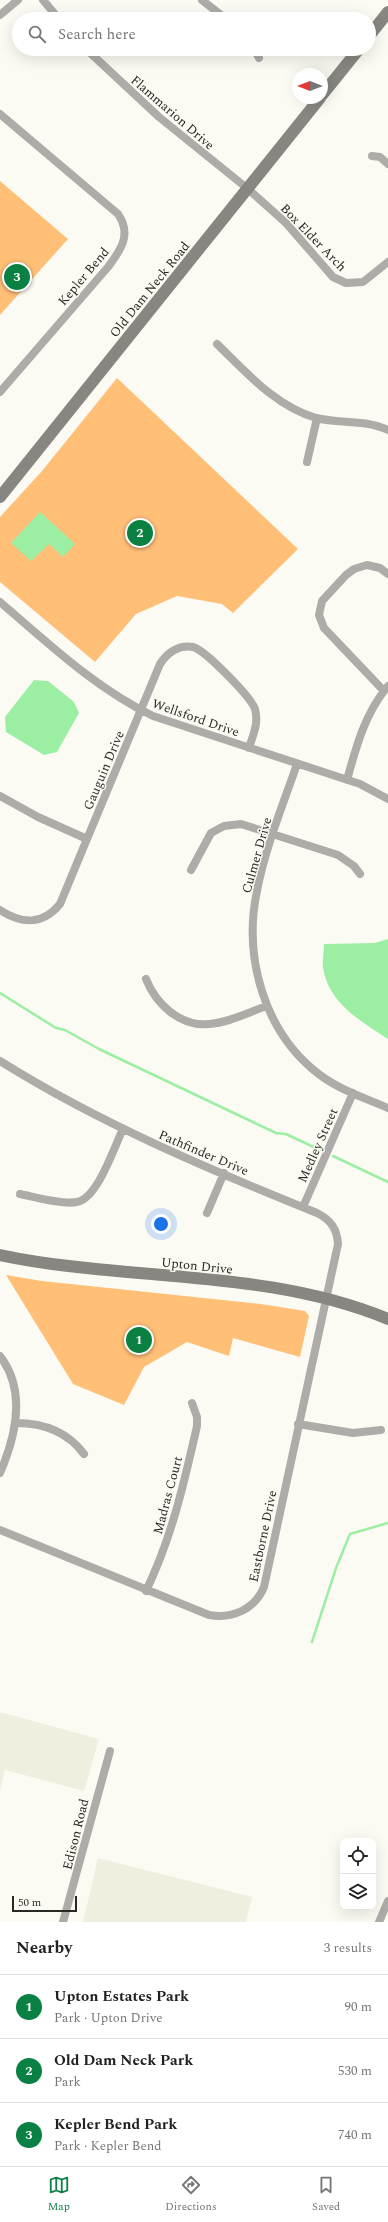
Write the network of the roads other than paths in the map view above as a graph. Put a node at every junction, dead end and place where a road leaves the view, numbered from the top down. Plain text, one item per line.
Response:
1 (18, 0) edge
2 (43, 0) edge
3 (202, 0) edge
4 (53, 12) edge
5 (217, 12) edge
6 (388, 12) edge
7 (0, 15) edge
8 (376, 27) edge
9 (94, 56) edge
10 (353, 56) edge
11 (328, 87) edge
12 (315, 104) edge
13 (0, 114) edge
14 (372, 156) dead end
15 (388, 164) edge
16 (248, 189) junction
17 (388, 262) edge
18 (217, 344) dead end
19 (0, 392) edge
20 (317, 418) junction
21 (388, 430) edge
22 (308, 462) dead end
23 (0, 497) edge
24 (388, 574) edge
25 (0, 602) edge
26 (386, 688) edge
27 (140, 710) junction
28 (249, 748) junction
29 (297, 764) junction
30 (347, 780) junction
31 (0, 796) edge
32 (388, 799) edge
33 (274, 834) junction
34 (86, 839) junction
35 (191, 870) dead end
36 (360, 874) dead end
37 (0, 910) edge
38 (146, 979) dead end
39 (267, 1006) junction
40 (0, 1061) edge
41 (353, 1093) junction
42 (388, 1108) edge
43 (123, 1129) junction
44 (224, 1173) junction
45 (20, 1194) dead end
46 (303, 1207) junction
47 (207, 1213) dead end
48 (0, 1255) edge
49 (327, 1298) junction
50 (388, 1319) edge
51 (0, 1356) edge
52 (192, 1403) dead end
53 (16, 1423) junction
54 (298, 1424) junction
55 (382, 1430) dead end
56 (84, 1454) dead end
57 (0, 1473) edge
58 (0, 1530) edge
59 (146, 1590) junction
60 (110, 1751) dead end
61 (388, 1901) edge
62 (63, 1922) edge
63 (379, 1922) edge

1 - 7 street
2 - 4 street
3 - 5 street
6 - 8 street
9 - 16 street, Flammarion Drive
10 - 11 street
12 - 16 street, Old Dam Neck Road
13 - 19 street, Kepler Bend
14 - 15 street
16 - 17 street, Box Elder Arch
16 - 23 street, Old Dam Neck Road
18 - 20 street
20 - 21 street
20 - 22 street
24 - 26 street
25 - 27 street, Wellsford Drive
26 - 30 street
27 - 28 street, Wellsford Drive
27 - 28 street, Gauguin Drive
27 - 34 street, Gauguin Drive
28 - 29 street, Wellsford Drive
29 - 30 street, Wellsford Drive
29 - 33 street, Culmer Drive
30 - 32 street, Wellsford Drive
31 - 34 street
33 - 35 street
33 - 36 street
33 - 39 street, Culmer Drive
34 - 37 street, Gauguin Drive
38 - 39 street
39 - 41 street, Culmer Drive
40 - 43 street, Pathfinder Drive
41 - 42 street, Culmer Drive
41 - 46 street, Medley Street
43 - 44 street, Pathfinder Drive
43 - 45 street
44 - 46 street, Pathfinder Drive
44 - 47 street
46 - 49 street, Pathfinder Drive
48 - 49 street, Upton Drive
49 - 50 street, Upton Drive
49 - 54 street, Eastborne Drive
51 - 53 street
52 - 59 street, Madras Court
53 - 56 street
53 - 57 street
54 - 55 street
54 - 59 street, Eastborne Drive
58 - 59 street, Eastborne Drive
60 - 62 street, Edison Road
61 - 63 street

